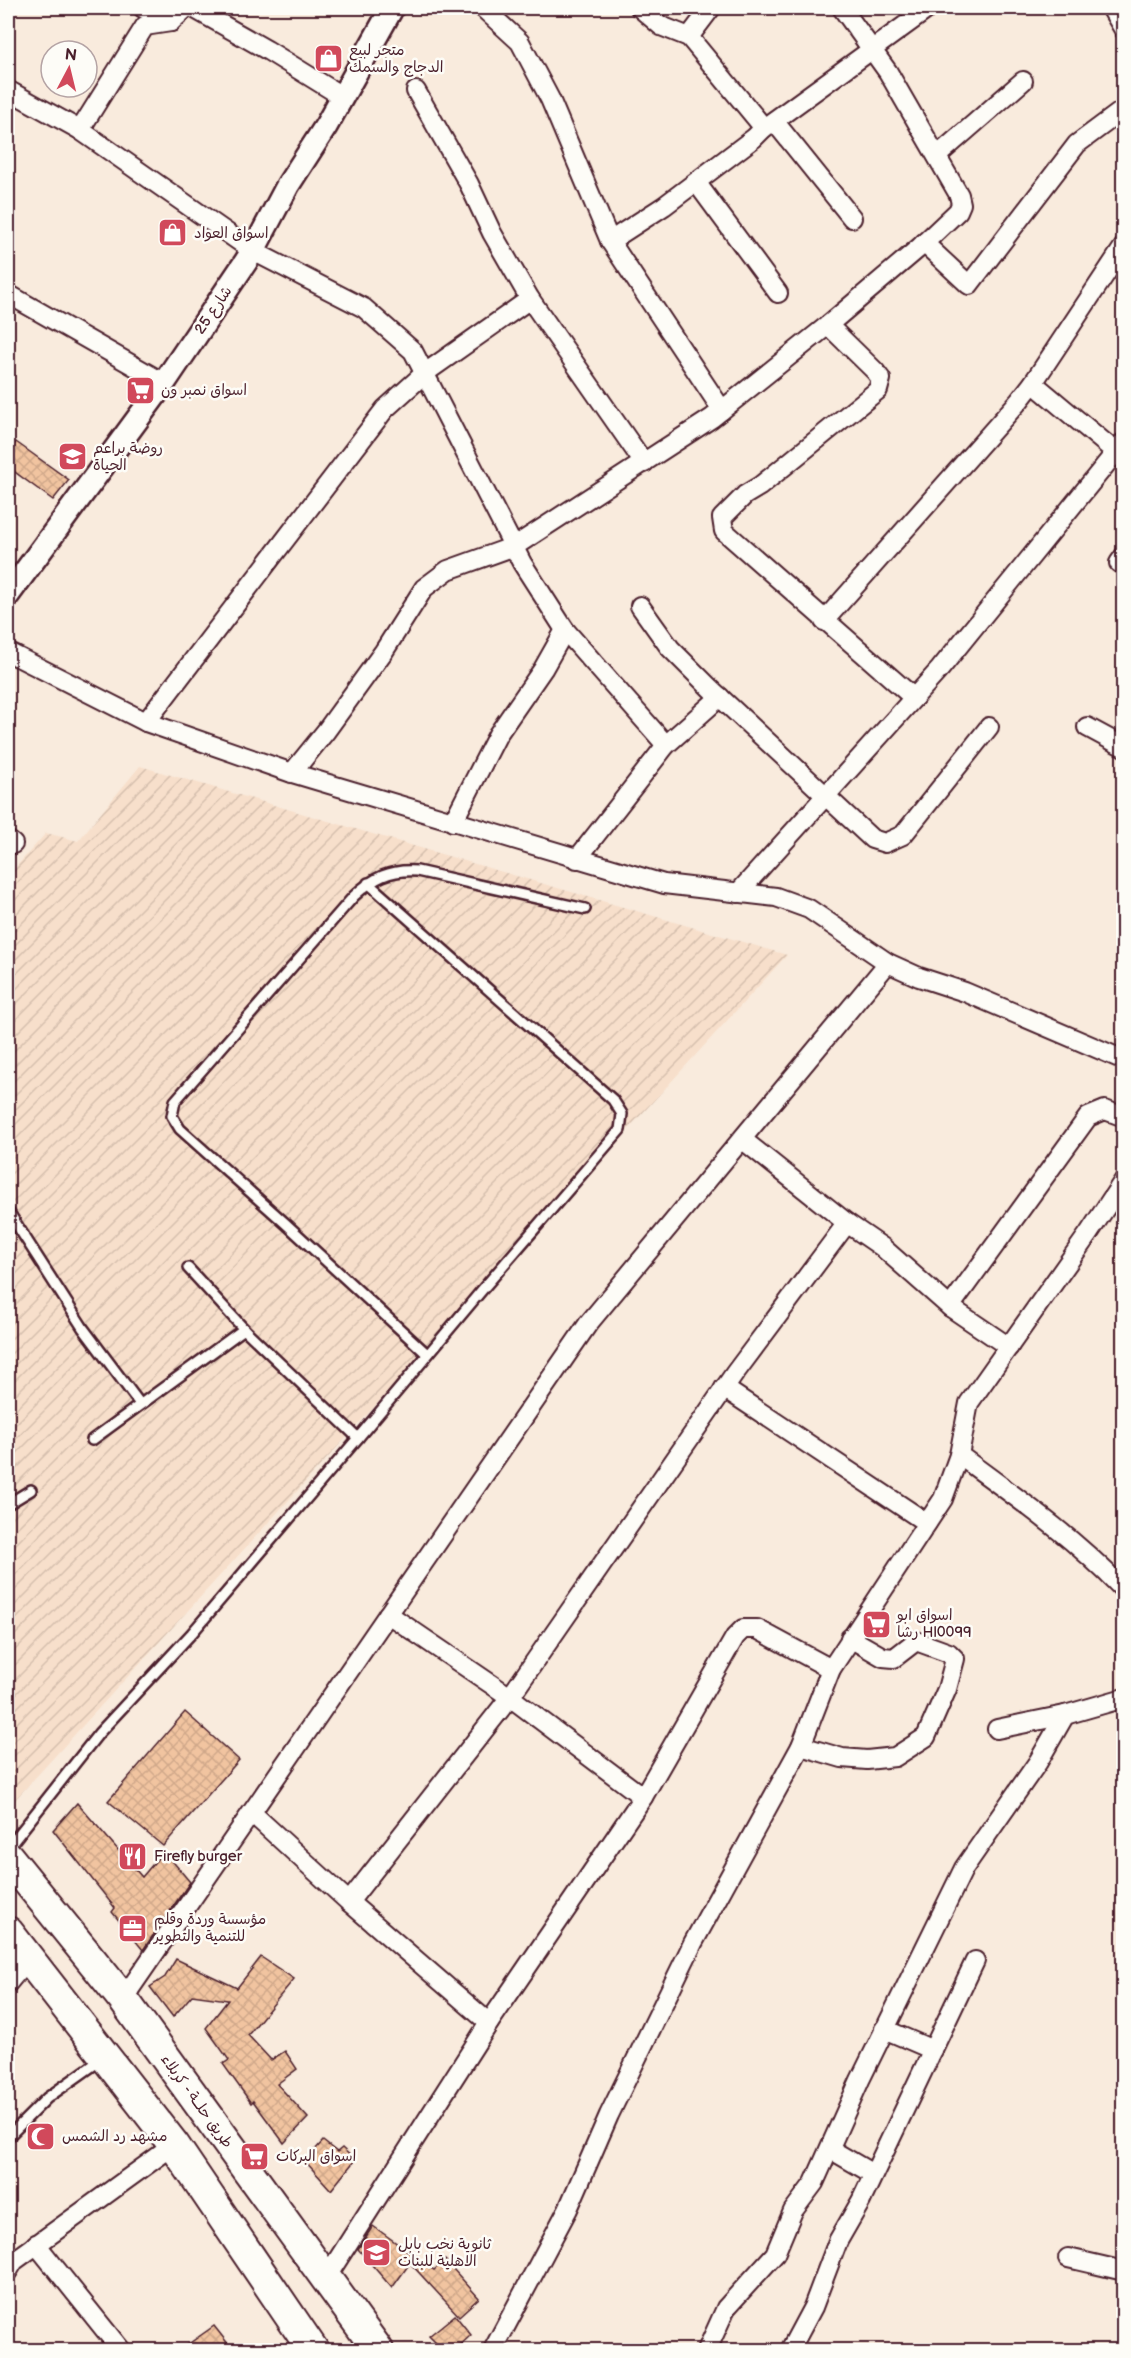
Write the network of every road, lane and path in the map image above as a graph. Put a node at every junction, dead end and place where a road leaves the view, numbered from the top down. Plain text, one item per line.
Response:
1 (142, 8) edge
2 (186, 8) edge
3 (193, 8) edge
4 (392, 8) edge
5 (483, 8) edge
6 (640, 8) edge
7 (711, 8) edge
8 (842, 8) edge
9 (929, 8) edge
10 (1111, 8) edge
11 (171, 22) junction
12 (1124, 30) edge
13 (689, 37) junction
14 (872, 48) junction
15 (1023, 81) dead end
16 (8, 90) edge
17 (416, 91) dead end
18 (343, 97) junction
19 (1124, 109) edge
20 (769, 124) junction
21 (80, 130) junction
22 (937, 156) junction
23 (696, 182) junction
24 (852, 218) dead end
25 (610, 241) junction
26 (924, 243) junction
27 (1124, 246) edge
28 (253, 250) junction
29 (778, 293) dead end
30 (8, 294) edge
31 (530, 299) junction
32 (828, 325) junction
33 (425, 373) junction
34 (164, 383) junction
35 (1033, 383) junction
36 (722, 410) junction
37 (1121, 451) edge
38 (644, 464) junction
39 (515, 546) junction
40 (8, 595) edge
41 (640, 606) dead end
42 (824, 621) junction
43 (565, 630) junction
44 (8, 651) edge
45 (720, 697) junction
46 (914, 698) junction
47 (146, 722) junction
48 (1087, 727) dead end
49 (989, 728) dead end
50 (666, 745) junction
51 (1124, 747) edge
52 (292, 773) junction
53 (824, 796) junction
54 (453, 822) junction
55 (577, 859) junction
56 (368, 883) junction
57 (738, 893) junction
58 (585, 909) dead end
59 (888, 963) junction
60 (1124, 1060) edge
61 (1124, 1117) edge
62 (743, 1140) junction
63 (1124, 1180) edge
64 (8, 1211) edge
65 (847, 1223) junction
66 (188, 1268) dead end
67 (950, 1307) junction
68 (244, 1329) junction
69 (1009, 1347) junction
70 (427, 1354) junction
71 (724, 1388) junction
72 (140, 1404) junction
73 (358, 1438) junction
74 (92, 1440) dead end
75 (959, 1455) junction
76 (31, 1490) dead end
77 (8, 1504) edge
78 (927, 1523) junction
79 (1122, 1588) dead end
80 (388, 1614) junction
81 (850, 1638) junction
82 (831, 1669) junction
83 (510, 1697) junction
84 (1124, 1698) edge
85 (1065, 1714) junction
86 (997, 1729) dead end
87 (801, 1746) junction
88 (643, 1797) junction
89 (252, 1813) junction
90 (8, 1848) edge
91 (8, 1857) edge
92 (349, 1902) junction
93 (8, 1932) edge
94 (29, 1958) junction
95 (975, 1961) dead end
96 (8, 1983) edge
97 (123, 1999) junction
98 (489, 2023) junction
99 (885, 2029) junction
100 (933, 2049) junction
101 (104, 2058) junction
102 (8, 2137) edge
103 (174, 2145) junction
104 (830, 2149) junction
105 (873, 2174) junction
106 (36, 2244) junction
107 (1068, 2258) dead end
108 (8, 2271) edge
109 (1124, 2271) edge
110 (326, 2278) junction
111 (121, 2350) edge
112 (313, 2350) edge
113 (378, 2350) edge
114 (493, 2350) edge
115 (707, 2350) edge
116 (790, 2350) edge

1 - 11 street
2 - 11 street
3 - 18 street
4 - 18 street, شارع 25
5 - 25 street
6 - 13 street
7 - 13 street
8 - 14 street
9 - 14 street
10 - 12 street
11 - 21 street
13 - 20 street
14 - 20 street
14 - 22 street
15 - 22 street
16 - 21 street
17 - 31 street
18 - 28 street, شارع 25
19 - 26 street
20 - 23 street
20 - 24 street
21 - 28 street
22 - 26 street
23 - 25 street
23 - 29 street
25 - 36 street
26 - 32 street
27 - 35 street
28 - 33 street
28 - 34 street, شارع 25
30 - 34 street
31 - 33 street
31 - 38 street
32 - 36 street
32 - 42 street
33 - 39 street
33 - 47 street
34 - 40 street, شارع 25
35 - 37 street
35 - 42 street
36 - 38 street
37 - 46 street
38 - 39 street
39 - 43 street
39 - 52 street
41 - 45 street
42 - 46 street
43 - 50 street
43 - 54 street
44 - 47 street
45 - 50 street
45 - 53 street
46 - 53 street
47 - 52 street
48 - 51 street
49 - 53 street
50 - 55 street
52 - 54 street
53 - 57 street
54 - 55 street
55 - 57 street
56 - 58 lane
56 - 70 lane
56 - 70 lane
57 - 59 street
59 - 60 street
59 - 62 street
61 - 67 street
62 - 65 street
62 - 80 street
63 - 69 street
64 - 72 lane
65 - 67 street
65 - 71 street
66 - 68 lane
67 - 69 street
68 - 72 lane
68 - 73 lane
69 - 75 street
70 - 73 lane
71 - 78 street
71 - 83 street
72 - 74 lane
73 - 90 lane
75 - 78 street
75 - 79 street
76 - 77 lane
78 - 81 street
80 - 83 street
80 - 89 street
81 - 82 street
81 - 87 street
82 - 87 street
82 - 88 street
83 - 88 street
83 - 92 street
84 - 85 street
85 - 86 street
85 - 99 street
87 - 114 street
88 - 98 street
89 - 92 street
89 - 97 street
91 - 97 main road, طريق حلــة - كربلاء
92 - 98 street
93 - 94 main road
94 - 96 street
94 - 101 main road
95 - 100 street
97 - 110 main road, طريق حلــة - كربلاء
98 - 110 street
99 - 100 street
99 - 104 street
100 - 105 street
101 - 102 lane
101 - 103 main road
103 - 106 street
103 - 112 main road
104 - 105 street
104 - 115 street
105 - 116 street
106 - 108 street
106 - 111 street
107 - 109 street
110 - 113 main road, طريق حلــة - كربلاء

